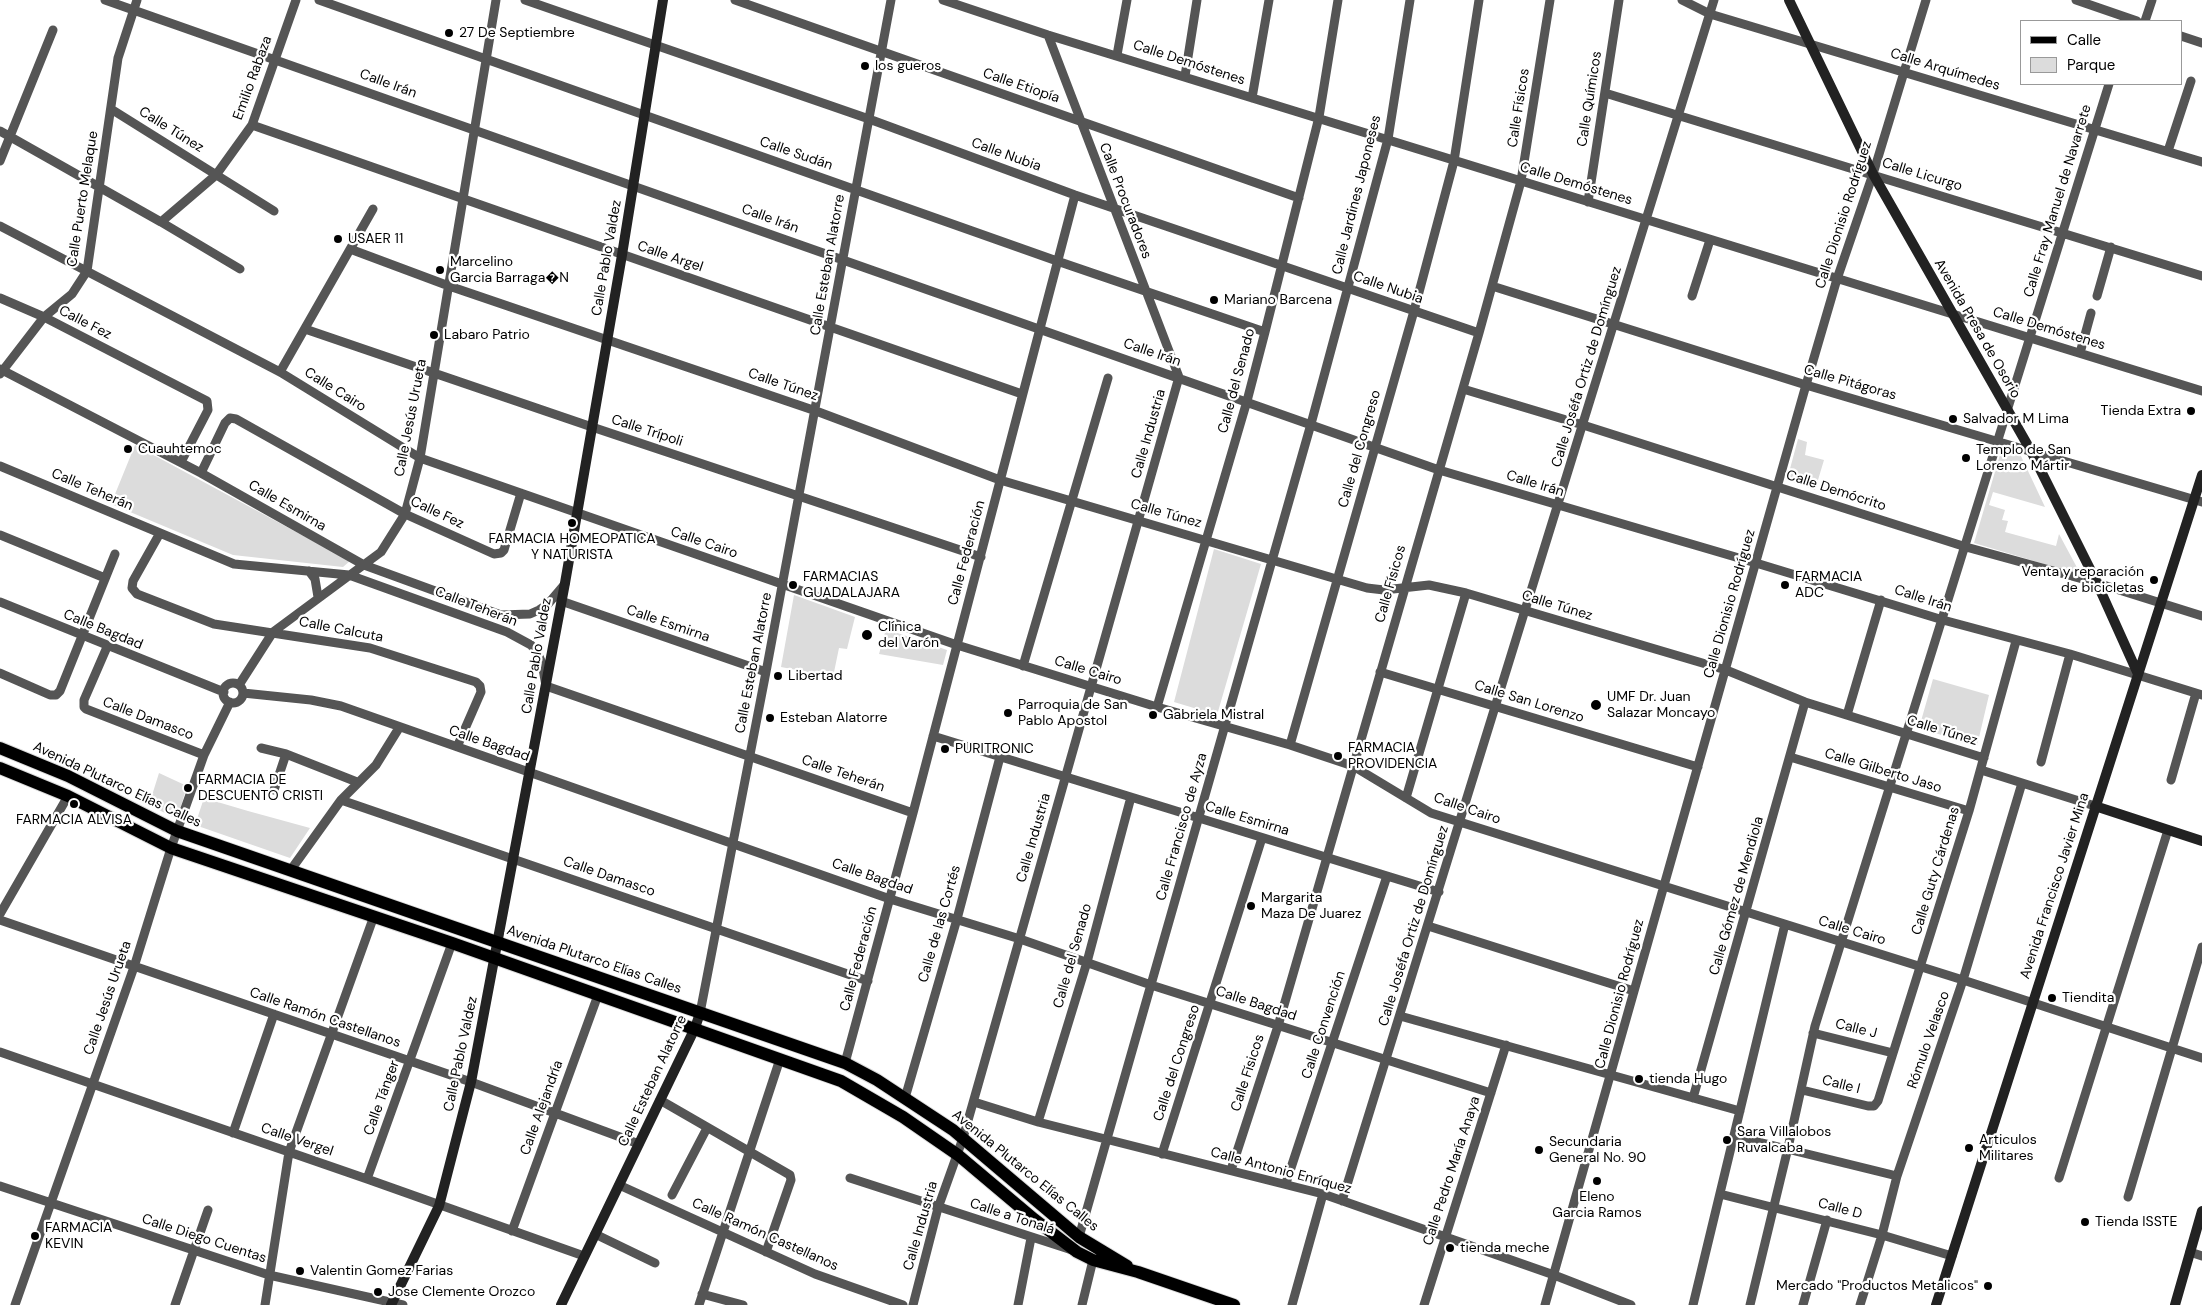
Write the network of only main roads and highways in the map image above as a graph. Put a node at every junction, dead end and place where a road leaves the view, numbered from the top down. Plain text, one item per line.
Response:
1 (0, 748) edge
2 (0, 769) edge
3 (1050, 1213) junction
4 (1041, 1224) junction
5 (1138, 1272) junction
6 (1234, 1305) edge

1 - 3 main road, Avenida Plutarco Elías Calles
2 - 4 main road, Avenida Plutarco Elías Calles
3 - 4 main road
3 - 5 main road, Avenida Plutarco Elías Calles
4 - 5 main road, Avenida Plutarco Elías Calles
5 - 6 main road, Avenida Plutarco Elías Calles

